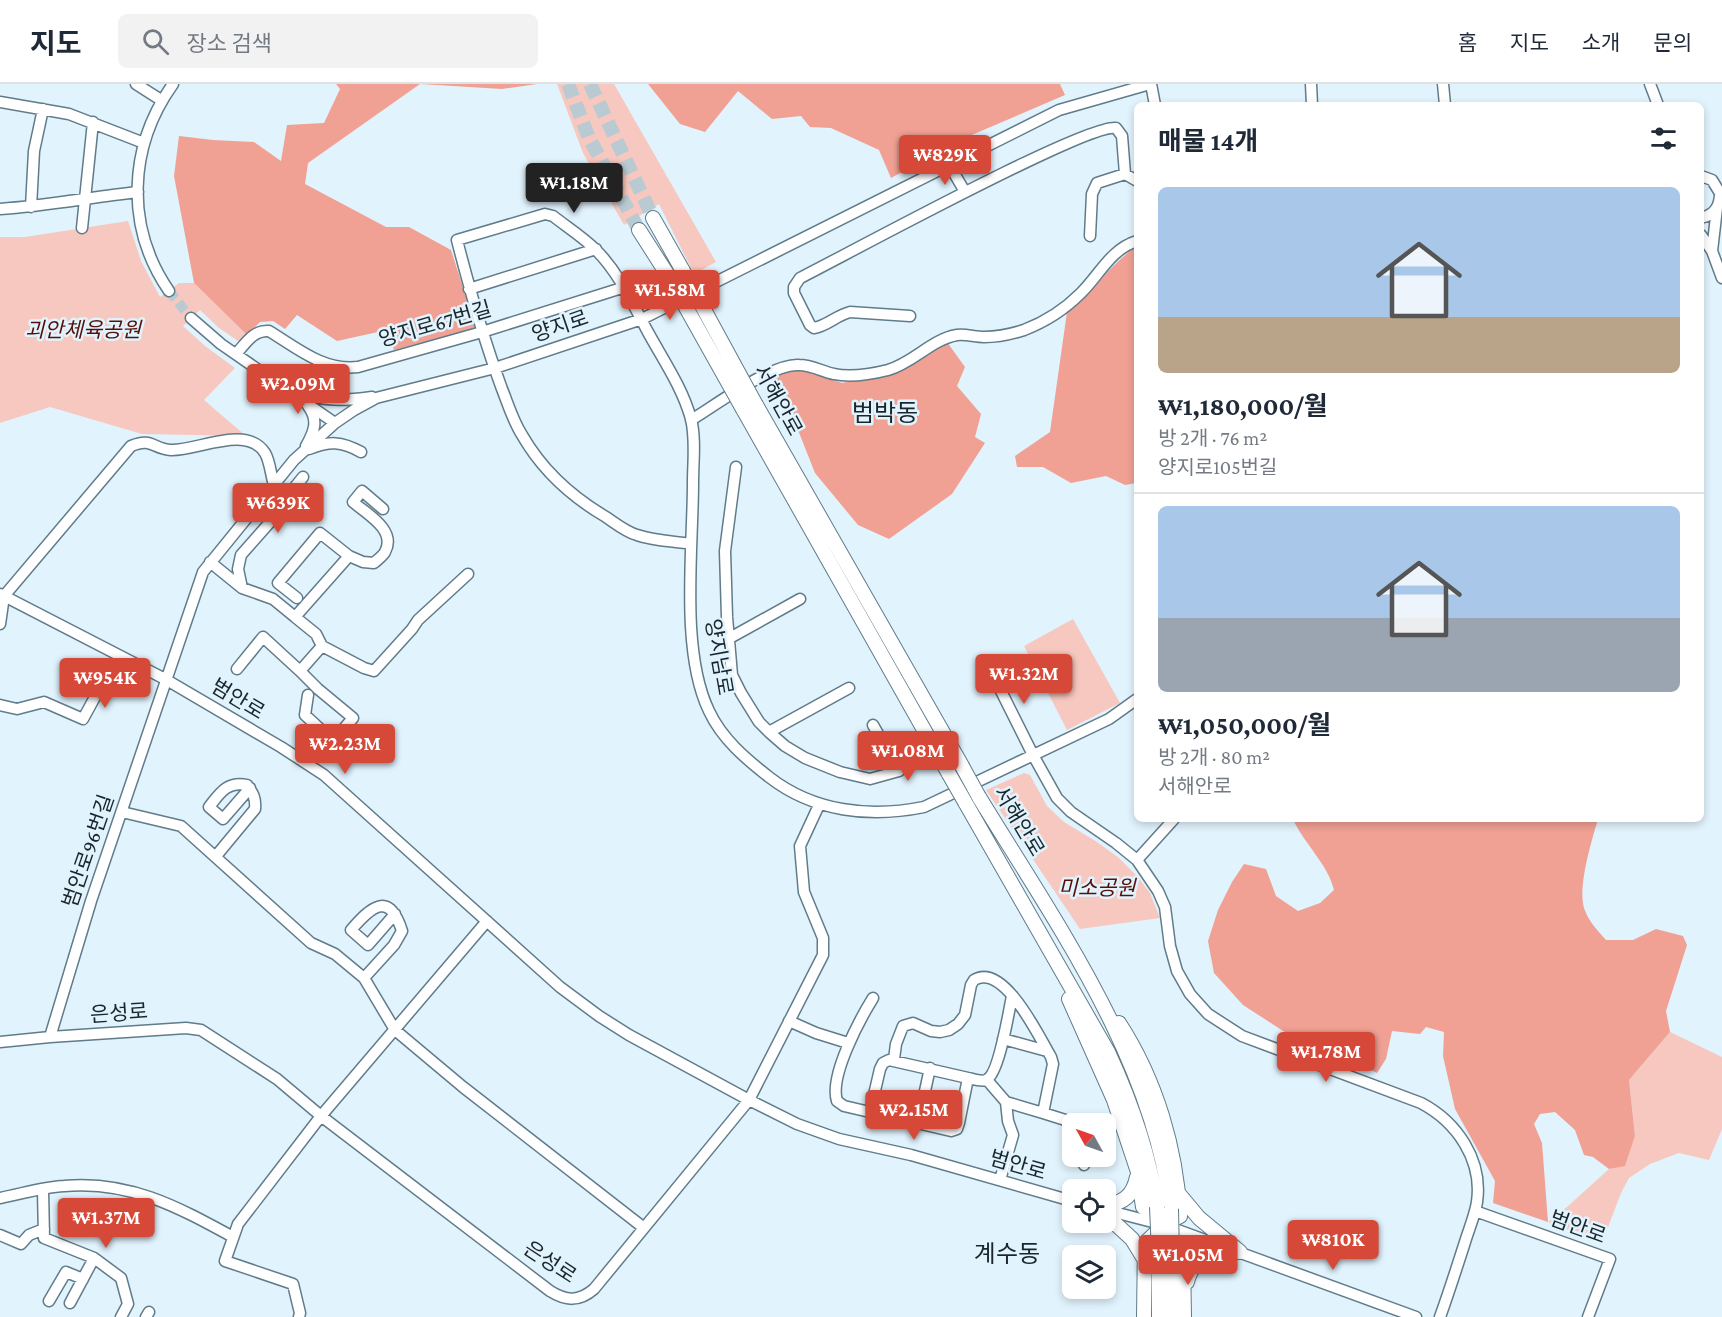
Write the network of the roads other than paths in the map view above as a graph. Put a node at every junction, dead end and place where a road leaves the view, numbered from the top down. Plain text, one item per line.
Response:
1 (136, 84) edge
2 (173, 84) edge
3 (1150, 84) edge
4 (1311, 84) edge
5 (1443, 84) edge
6 (1650, 84) edge
7 (161, 100) junction
8 (0, 102) edge
9 (1154, 102) edge
10 (1312, 102) edge
11 (1445, 102) edge
12 (1657, 102) edge
13 (43, 109) junction
14 (93, 122) junction
15 (144, 143) junction
16 (950, 166) junction
17 (1125, 174) junction
18 (1708, 177) edge
19 (1134, 179) edge
20 (138, 192) junction
21 (965, 192) junction
22 (85, 198) junction
23 (1720, 202) edge
24 (31, 207) junction
25 (0, 209) edge
26 (1704, 217) edge
27 (653, 218) tunnel mouth
28 (82, 228) dead end
29 (639, 230) tunnel mouth
30 (1090, 236) dead end
31 (1704, 239) edge
32 (1134, 243) edge
33 (596, 249) junction
34 (1712, 251) junction
35 (1722, 278) edge
36 (625, 287) junction
37 (470, 289) junction
38 (169, 291) tunnel mouth
39 (910, 316) dead end
40 (191, 318) tunnel mouth
41 (642, 319) junction
42 (482, 332) junction
43 (236, 354) junction
44 (495, 369) junction
45 (278, 383) junction
46 (402, 392) junction
47 (305, 402) junction
48 (749, 407) junction
49 (691, 420) junction
50 (335, 423) junction
51 (303, 452) junction
52 (361, 452) dead end
53 (736, 467) dead end
54 (303, 477) dead end
55 (274, 485) junction
56 (383, 508) dead end
57 (691, 544) junction
58 (349, 556) junction
59 (210, 562) junction
60 (468, 574) dead end
61 (242, 588) junction
62 (2, 595) edge
63 (297, 598) dead end
64 (800, 598) dead end
65 (295, 617) junction
66 (0, 624) edge
67 (728, 639) junction
68 (322, 646) junction
69 (989, 667) dead end
70 (237, 669) dead end
71 (300, 671) junction
72 (165, 679) junction
73 (101, 686) dead end
74 (849, 688) dead end
75 (308, 695) dead end
76 (1134, 701) edge
77 (0, 705) edge
78 (873, 724) dead end
79 (769, 732) junction
80 (1033, 755) junction
81 (250, 788) dead end
82 (819, 805) junction
83 (122, 812) junction
84 (1171, 822) edge
85 (216, 856) junction
86 (1137, 860) junction
87 (394, 914) dead end
88 (487, 921) junction
89 (1061, 930) junction
90 (1043, 939) junction
91 (364, 978) junction
92 (1012, 996) junction
93 (873, 998) dead end
94 (789, 1021) junction
95 (395, 1030) junction
96 (50, 1037) junction
97 (1003, 1039) junction
98 (0, 1042) edge
99 (848, 1043) junction
100 (1047, 1051) junction
101 (894, 1059) junction
102 (930, 1068) junction
103 (968, 1078) junction
104 (987, 1080) junction
105 (749, 1100) junction
106 (1006, 1102) junction
107 (870, 1112) junction
108 (1043, 1113) junction
109 (321, 1116) junction
110 (1062, 1119) edge
111 (918, 1123) junction
112 (1138, 1172) junction
113 (1000, 1180) junction
114 (43, 1190) junction
115 (1179, 1194) junction
116 (0, 1198) edge
117 (1062, 1198) edge
118 (1116, 1204) edge
119 (1164, 1208) junction
120 (1116, 1211) edge
121 (1475, 1211) junction
122 (211, 1224) junction
123 (238, 1224) junction
124 (1116, 1224) edge
125 (1164, 1225) junction
126 (644, 1228) junction
127 (44, 1229) junction
128 (0, 1234) edge
129 (233, 1237) junction
130 (1240, 1252) junction
131 (1165, 1254) junction
132 (94, 1258) junction
133 (1145, 1262) junction
134 (83, 1278) junction
135 (1185, 1293) junction
136 (50, 1301) dead end
137 (70, 1303) dead end
138 (121, 1317) edge
139 (299, 1317) edge
140 (1144, 1317) edge
141 (1159, 1317) edge
142 (1173, 1317) edge
143 (1184, 1317) edge
144 (1416, 1317) edge
145 (1440, 1317) edge
146 (1588, 1317) edge

1 - 7 street
2 - 7 street
3 - 9 street
3 - 16 street, 양지로
4 - 10 street
5 - 11 street
6 - 12 street
7 - 15 street
8 - 13 street
13 - 14 street
13 - 24 street
14 - 15 street
14 - 22 street
15 - 20 street
16 - 21 street
16 - 41 street, 양지로
17 - 19 street
17 - 21 street
17 - 30 street
18 - 23 street
20 - 22 street
20 - 38 street
21 - 39 street
22 - 24 street
22 - 28 street
23 - 26 street
23 - 34 street
24 - 25 street
27 - 48 main road, 서해안로, bridge
29 - 48 main road, 서해안로, bridge
31 - 34 street
32 - 49 street
33 - 36 street, 양지남로
33 - 37 street
33 - 37 street, 양지남로
34 - 35 street
36 - 41 street, 양지남로
36 - 42 street, 양지로67번길
37 - 42 street
40 - 43 street
41 - 44 street, 양지로
41 - 49 street, 양지남로
42 - 43 street, 양지로67번길
42 - 44 street
43 - 45 street
44 - 46 street, 양지로
44 - 57 street
45 - 46 street
45 - 47 street
46 - 50 street, 양지로
47 - 50 street
47 - 51 street
48 - 89 main road, 서해안로, bridge
48 - 90 main road, 서해안로, bridge
49 - 57 street, 양지남로
50 - 51 street, 양지로
51 - 52 street
51 - 55 street, 범안로96번길
53 - 67 street
54 - 61 street
55 - 59 street, 범안로96번길
55 - 62 street
56 - 58 street
57 - 82 street, 양지남로
58 - 63 street
58 - 65 street
59 - 61 street
59 - 72 street, 범안로96번길
60 - 68 street
61 - 65 street
62 - 66 street
62 - 72 street, 범안로
64 - 67 street
65 - 68 street
67 - 79 street
68 - 71 street
69 - 80 street
70 - 71 street
71 - 75 street
72 - 83 street, 범안로96번길
72 - 88 street, 범안로
73 - 77 street
74 - 79 street
76 - 80 street, 양지남로
78 - 79 street
80 - 82 street, 양지남로
80 - 86 street
81 - 85 street
82 - 94 street
83 - 85 street
83 - 96 street, 범안로96번길
84 - 86 street
85 - 91 street
86 - 121 street
87 - 91 street
88 - 95 street
88 - 105 street, 범안로
89 - 115 main road
89 - 119 main road, 서해안로
90 - 112 main road
90 - 119 main road, 서해안로
91 - 95 street
92 - 97 street
92 - 100 street
92 - 101 street
93 - 99 street
94 - 99 street
94 - 105 street
95 - 109 street
95 - 126 street
96 - 98 street, 은성로
96 - 109 street, 은성로
97 - 100 street
97 - 104 street
99 - 107 street
100 - 108 street
101 - 102 street
101 - 107 street
102 - 103 street
102 - 111 street
103 - 104 street
103 - 111 street
104 - 106 street
105 - 113 street, 범안로
105 - 126 street, 은성로
106 - 108 street
106 - 113 street
107 - 111 street
108 - 110 street
109 - 123 street
109 - 126 street, 은성로
112 - 118 main road
112 - 125 main road
113 - 117 street, 범안로
114 - 116 street
114 - 122 street
114 - 127 street
115 - 125 main road
115 - 130 main road
119 - 131 main road, 서해안로, bridge
120 - 125 street
121 - 145 street
121 - 146 street, 범안로
122 - 123 street
122 - 129 street
123 - 129 street
124 - 133 main road
125 - 130 street
125 - 133 main road
125 - 135 main road
127 - 128 street
127 - 132 street
129 - 139 street
130 - 135 main road
130 - 144 street
131 - 141 main road, 서해안로
131 - 142 main road, 서해안로
132 - 134 street
132 - 138 street
133 - 140 main road
134 - 136 street
134 - 137 street
135 - 143 main road

